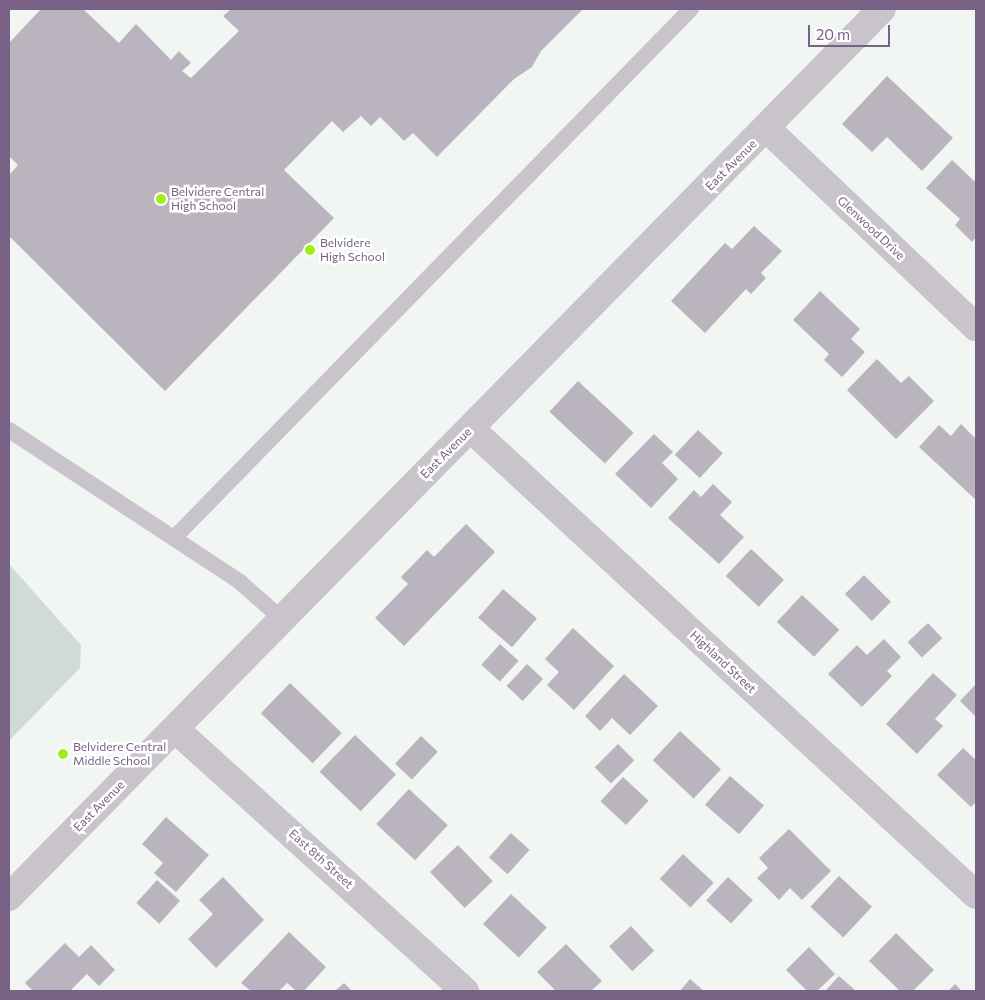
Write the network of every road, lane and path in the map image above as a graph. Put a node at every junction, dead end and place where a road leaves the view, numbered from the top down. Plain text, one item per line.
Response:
1 (691, 9) edge
2 (882, 9) edge
3 (766, 129) junction
4 (976, 327) edge
5 (471, 428) junction
6 (9, 430) edge
7 (174, 538) junction
8 (283, 620) junction
9 (175, 729) junction
10 (976, 895) edge
11 (9, 896) edge
12 (465, 991) edge

1 - 7 lane
2 - 3 street, East Avenue
3 - 4 street, Glenwood Drive
3 - 5 street, East Avenue
5 - 8 street, East Avenue
5 - 10 street, Highland Street
6 - 7 lane
7 - 8 lane
8 - 9 street, East Avenue
9 - 11 street, East Avenue
9 - 12 street, East 8th Street

